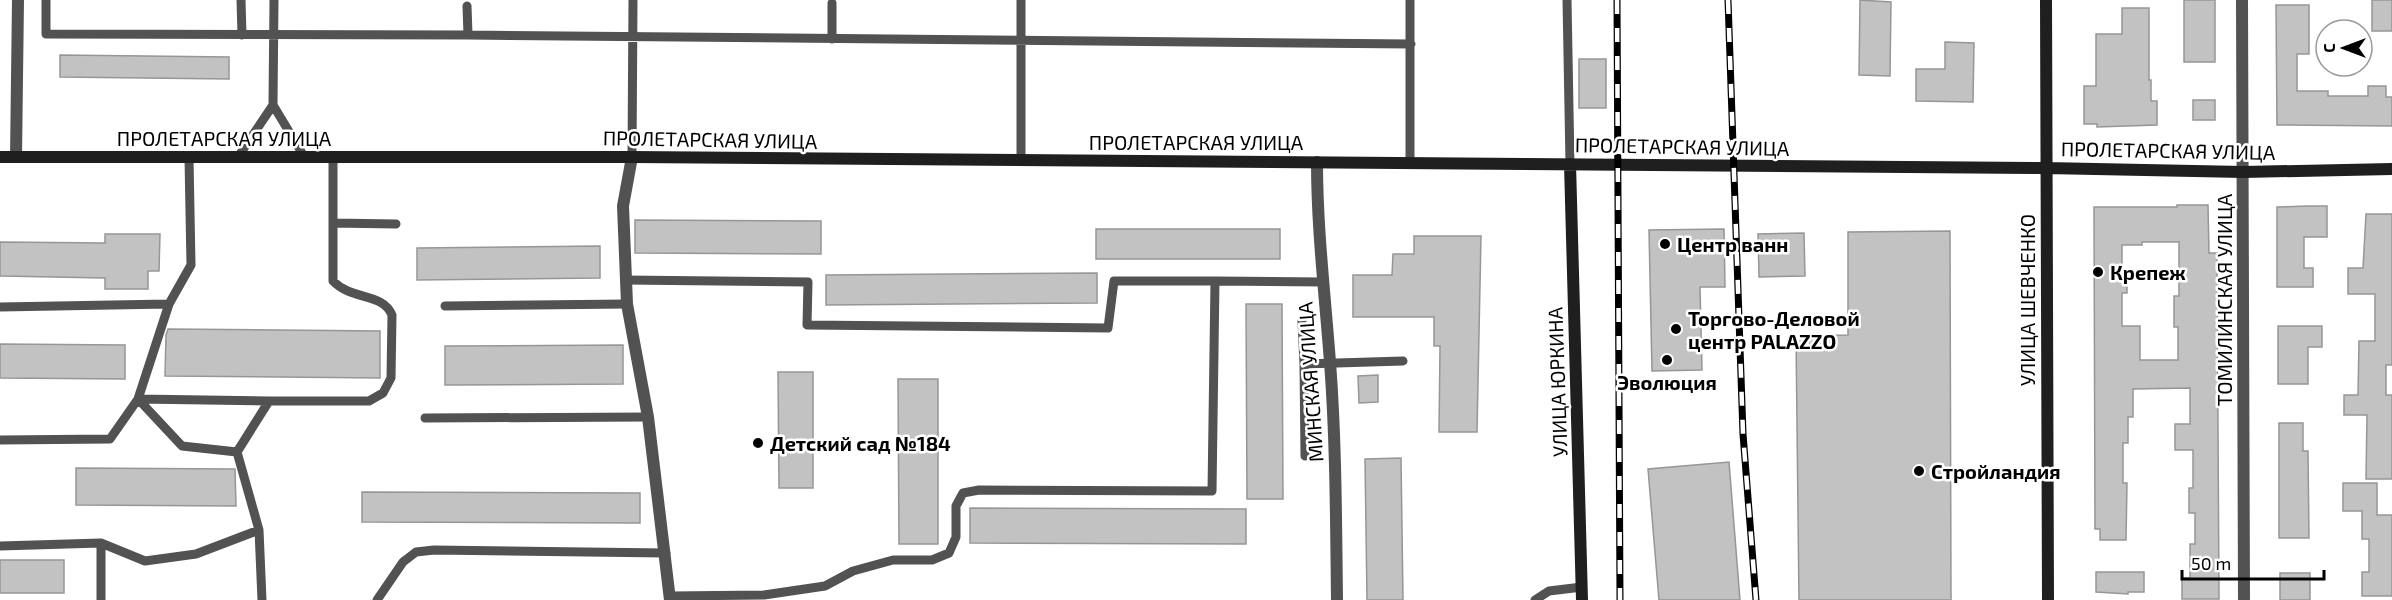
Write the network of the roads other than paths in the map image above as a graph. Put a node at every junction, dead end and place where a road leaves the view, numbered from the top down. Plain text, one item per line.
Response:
1 (18, 0) edge
2 (46, 0) edge
3 (242, 0) edge
4 (274, 0) edge
5 (633, 0) edge
6 (1021, 0) edge
7 (1410, 0) edge
8 (1567, 0) edge
9 (2046, 0) edge
10 (2242, 0) edge
11 (831, 3) dead end
12 (467, 6) dead end
13 (242, 35) junction
14 (274, 35) junction
15 (468, 35) junction
16 (633, 38) junction
17 (831, 39) junction
18 (1021, 41) junction
19 (1411, 44) junction
20 (273, 105) junction
21 (0, 157) edge
22 (632, 157) junction
23 (16, 158) junction
24 (189, 158) junction
25 (238, 158) junction
26 (305, 158) junction
27 (333, 158) junction
28 (1020, 161) junction
29 (1317, 162) junction
30 (1410, 162) junction
31 (1570, 164) junction
32 (2046, 168) junction
33 (2392, 168) edge
34 (2243, 172) junction
35 (333, 223) junction
36 (396, 224) dead end
37 (625, 280) junction
38 (1215, 281) junction
39 (1323, 282) junction
40 (170, 304) junction
41 (627, 304) junction
42 (445, 306) dead end
43 (0, 307) edge
44 (1302, 321) dead end
45 (1403, 361) dead end
46 (1330, 363) junction
47 (1304, 364) junction
48 (138, 399) junction
49 (268, 401) junction
50 (648, 417) junction
51 (425, 418) dead end
52 (0, 440) edge
53 (237, 452) junction
54 (1305, 456) dead end
55 (259, 530) junction
56 (101, 543) junction
57 (0, 546) edge
58 (666, 553) junction
59 (1582, 587) junction
60 (670, 598) edge
61 (101, 600) edge
62 (262, 600) edge
63 (377, 600) edge
64 (1337, 600) edge
65 (1535, 600) edge
66 (1582, 600) edge
67 (2048, 600) edge
68 (2244, 600) edge

1 - 23 street
2 - 13 lane
3 - 13 lane
4 - 14 lane
5 - 16 lane
6 - 18 lane
7 - 19 lane
8 - 31 lane
9 - 32 main road, УЛИЦА ШЕВЧЕНКО
10 - 34 street, ТОМИЛИНСКАЯ УЛИЦА
11 - 17 lane
12 - 15 lane
13 - 14 lane
14 - 15 lane
14 - 20 lane
15 - 16 lane
16 - 17 lane
16 - 22 lane
17 - 18 lane
18 - 19 lane
18 - 28 lane
19 - 30 lane
20 - 25 lane
20 - 26 lane
21 - 23 main road, ПРОЛЕТАРСКАЯ УЛИЦА
22 - 27 main road, ПРОЛЕТАРСКАЯ УЛИЦА
22 - 28 main road, ПРОЛЕТАРСКАЯ УЛИЦА
22 - 37 street
23 - 24 main road, ПРОЛЕТАРСКАЯ УЛИЦА
24 - 25 main road, ПРОЛЕТАРСКАЯ УЛИЦА
24 - 40 lane
25 - 26 main road, ПРОЛЕТАРСКАЯ УЛИЦА
26 - 27 main road, ПРОЛЕТАРСКАЯ УЛИЦА
27 - 35 lane
28 - 29 main road, ПРОЛЕТАРСКАЯ УЛИЦА
29 - 30 main road, ПРОЛЕТАРСКАЯ УЛИЦА
29 - 39 street, МИНСКАЯ УЛИЦА
30 - 31 main road, ПРОЛЕТАРСКАЯ УЛИЦА
31 - 32 main road, ПРОЛЕТАРСКАЯ УЛИЦА
31 - 59 main road, УЛИЦА ЮРКИНА
32 - 34 main road, ПРОЛЕТАРСКАЯ УЛИЦА
32 - 67 main road, УЛИЦА ШЕВЧЕНКО
33 - 34 main road, ПРОЛЕТАРСКАЯ УЛИЦА
34 - 68 street, ТОМИЛИНСКАЯ УЛИЦА
35 - 36 lane
35 - 49 lane
37 - 38 lane
37 - 41 street
38 - 39 lane
38 - 60 lane
39 - 46 street, МИНСКАЯ УЛИЦА
40 - 43 lane
40 - 48 lane
41 - 42 lane
41 - 50 street
44 - 47 lane
45 - 46 lane
46 - 47 lane
46 - 64 street, МИНСКАЯ УЛИЦА
47 - 54 lane
48 - 49 lane
48 - 52 lane
48 - 53 lane
49 - 53 lane
50 - 51 lane
50 - 58 street
53 - 55 lane
55 - 56 lane
55 - 62 lane
56 - 57 lane
56 - 61 lane
58 - 60 street
58 - 63 lane
59 - 65 lane
59 - 66 main road, УЛИЦА ЮРКИНА

